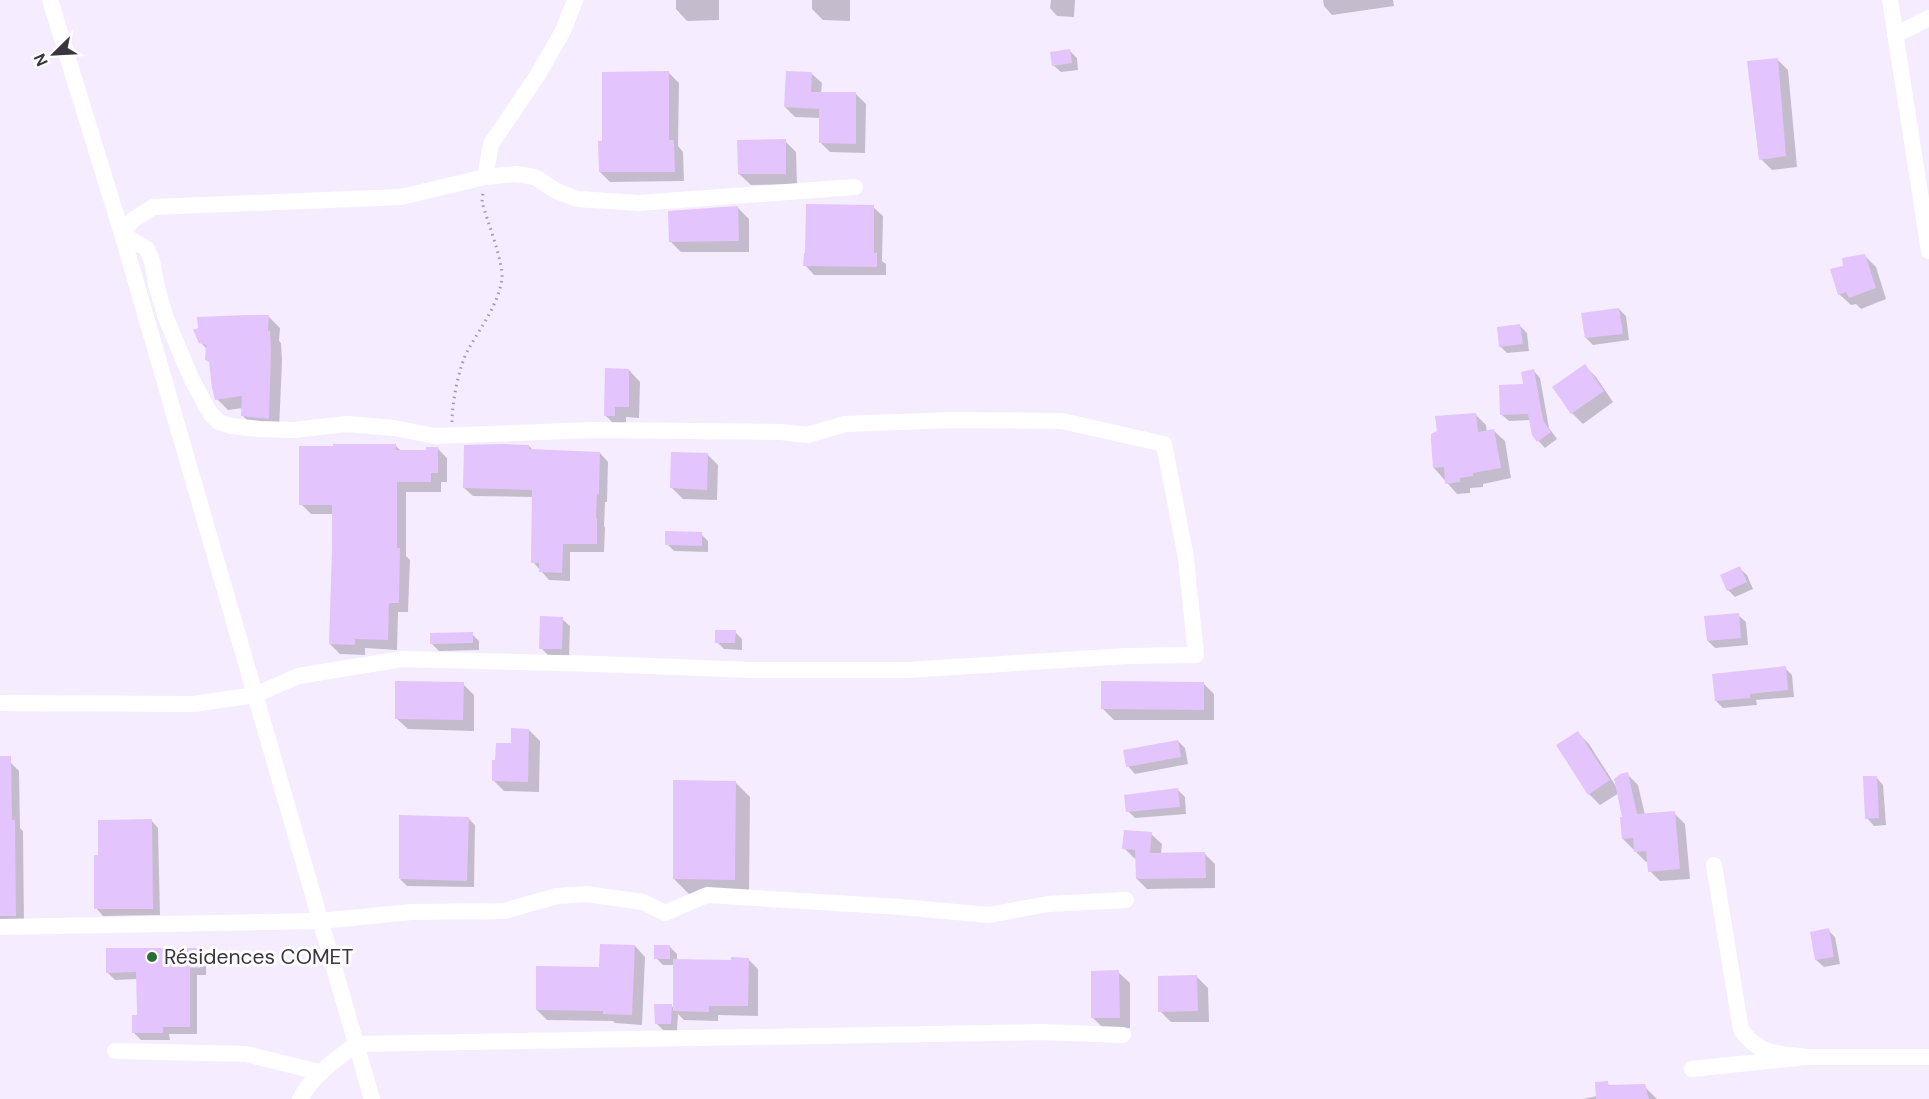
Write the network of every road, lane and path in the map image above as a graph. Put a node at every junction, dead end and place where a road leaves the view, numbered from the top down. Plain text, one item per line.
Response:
1 (50, 0) edge
2 (575, 0) edge
3 (1890, 0) edge
4 (1929, 18) edge
5 (1895, 35) junction
6 (485, 177) junction
7 (855, 187) dead end
8 (122, 234) junction
9 (1929, 251) edge
10 (453, 435) junction
11 (255, 695) junction
12 (0, 703) edge
13 (1713, 866) dead end
14 (1126, 900) dead end
15 (320, 921) junction
16 (0, 927) edge
17 (1124, 1035) dead end
18 (356, 1044) junction
19 (115, 1051) dead end
20 (1807, 1057) junction
21 (1929, 1057) edge
22 (1692, 1069) dead end
23 (319, 1072) junction
24 (300, 1099) edge
25 (372, 1099) edge

1 - 8 street
2 - 6 street
3 - 5 street
4 - 5 street
5 - 9 street
6 - 7 street
6 - 8 street
6 - 10 path
8 - 10 street
8 - 11 street
10 - 11 street
11 - 12 street
11 - 15 street
13 - 20 street
14 - 15 street
15 - 16 street
15 - 18 street
17 - 18 street
18 - 23 street
18 - 25 street
19 - 23 street
20 - 21 street
20 - 22 street
23 - 24 street

